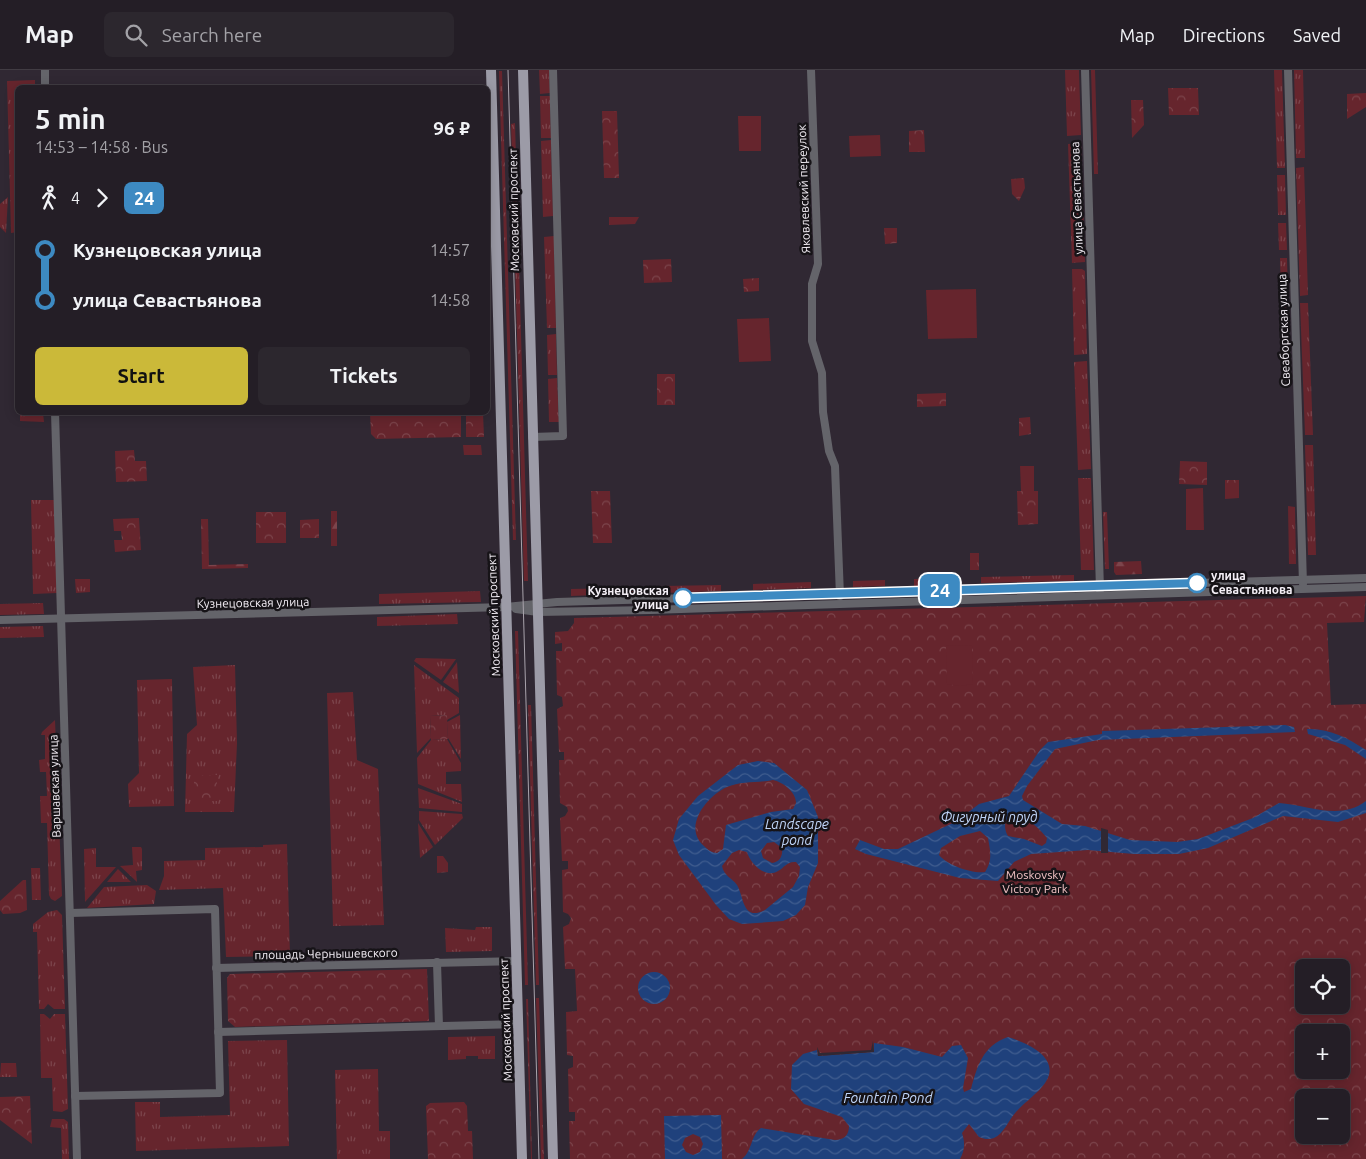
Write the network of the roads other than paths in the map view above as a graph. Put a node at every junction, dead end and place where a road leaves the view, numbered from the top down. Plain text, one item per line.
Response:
1 (45, 70) edge
2 (491, 70) edge
3 (523, 70) edge
4 (553, 70) edge
5 (812, 70) edge
6 (1085, 70) edge
7 (1288, 70) edge
8 (45, 85) edge
9 (55, 415) edge
10 (532, 437) junction
11 (1366, 578) edge
12 (1303, 580) junction
13 (1100, 586) junction
14 (1366, 587) edge
15 (1303, 589) junction
16 (840, 593) junction
17 (1100, 595) junction
18 (840, 602) junction
19 (506, 607) junction
20 (538, 608) junction
21 (62, 619) junction
22 (0, 620) edge
23 (70, 913) junction
24 (517, 960) junction
25 (437, 962) junction
26 (216, 968) junction
27 (518, 1024) junction
28 (439, 1026) junction
29 (218, 1032) junction
30 (75, 1096) junction
31 (76, 1159) edge
32 (522, 1159) edge
33 (553, 1159) edge

1 - 8 street
2 - 19 main road, Московский проспект
3 - 10 main road, Московский проспект
4 - 10 street
5 - 16 street, Яковлевский переулок
6 - 13 street, улица Севастьянова
7 - 12 street, Свеаборгская улица
9 - 21 street, Варшавская улица
10 - 20 main road, Московский проспект
11 - 12 street, Кузнецовская улица
12 - 13 street, Кузнецовская улица
12 - 15 street, Свеаборгская улица
13 - 16 street, Кузнецовская улица
13 - 17 street, улица Севастьянова
14 - 15 street, Кузнецовская улица
15 - 17 street, Кузнецовская улица
16 - 18 street, Яковлевский переулок
16 - 20 street, Кузнецовская улица
17 - 18 street, Кузнецовская улица
18 - 20 street, Кузнецовская улица
19 - 20 street, Кузнецовская улица
19 - 21 street, Кузнецовская улица
19 - 24 main road, Московский проспект
20 - 33 main road, Московский проспект
21 - 22 street, Кузнецовская улица
21 - 23 street, Варшавская улица
23 - 26 street
23 - 30 street, Варшавская улица
24 - 25 street, площадь Чернышевского
24 - 27 main road, Московский проспект
25 - 26 street, площадь Чернышевского
25 - 28 street
26 - 29 street
27 - 28 street
27 - 32 main road, Московский проспект
28 - 29 street
29 - 30 street
30 - 31 street, Варшавская улица

